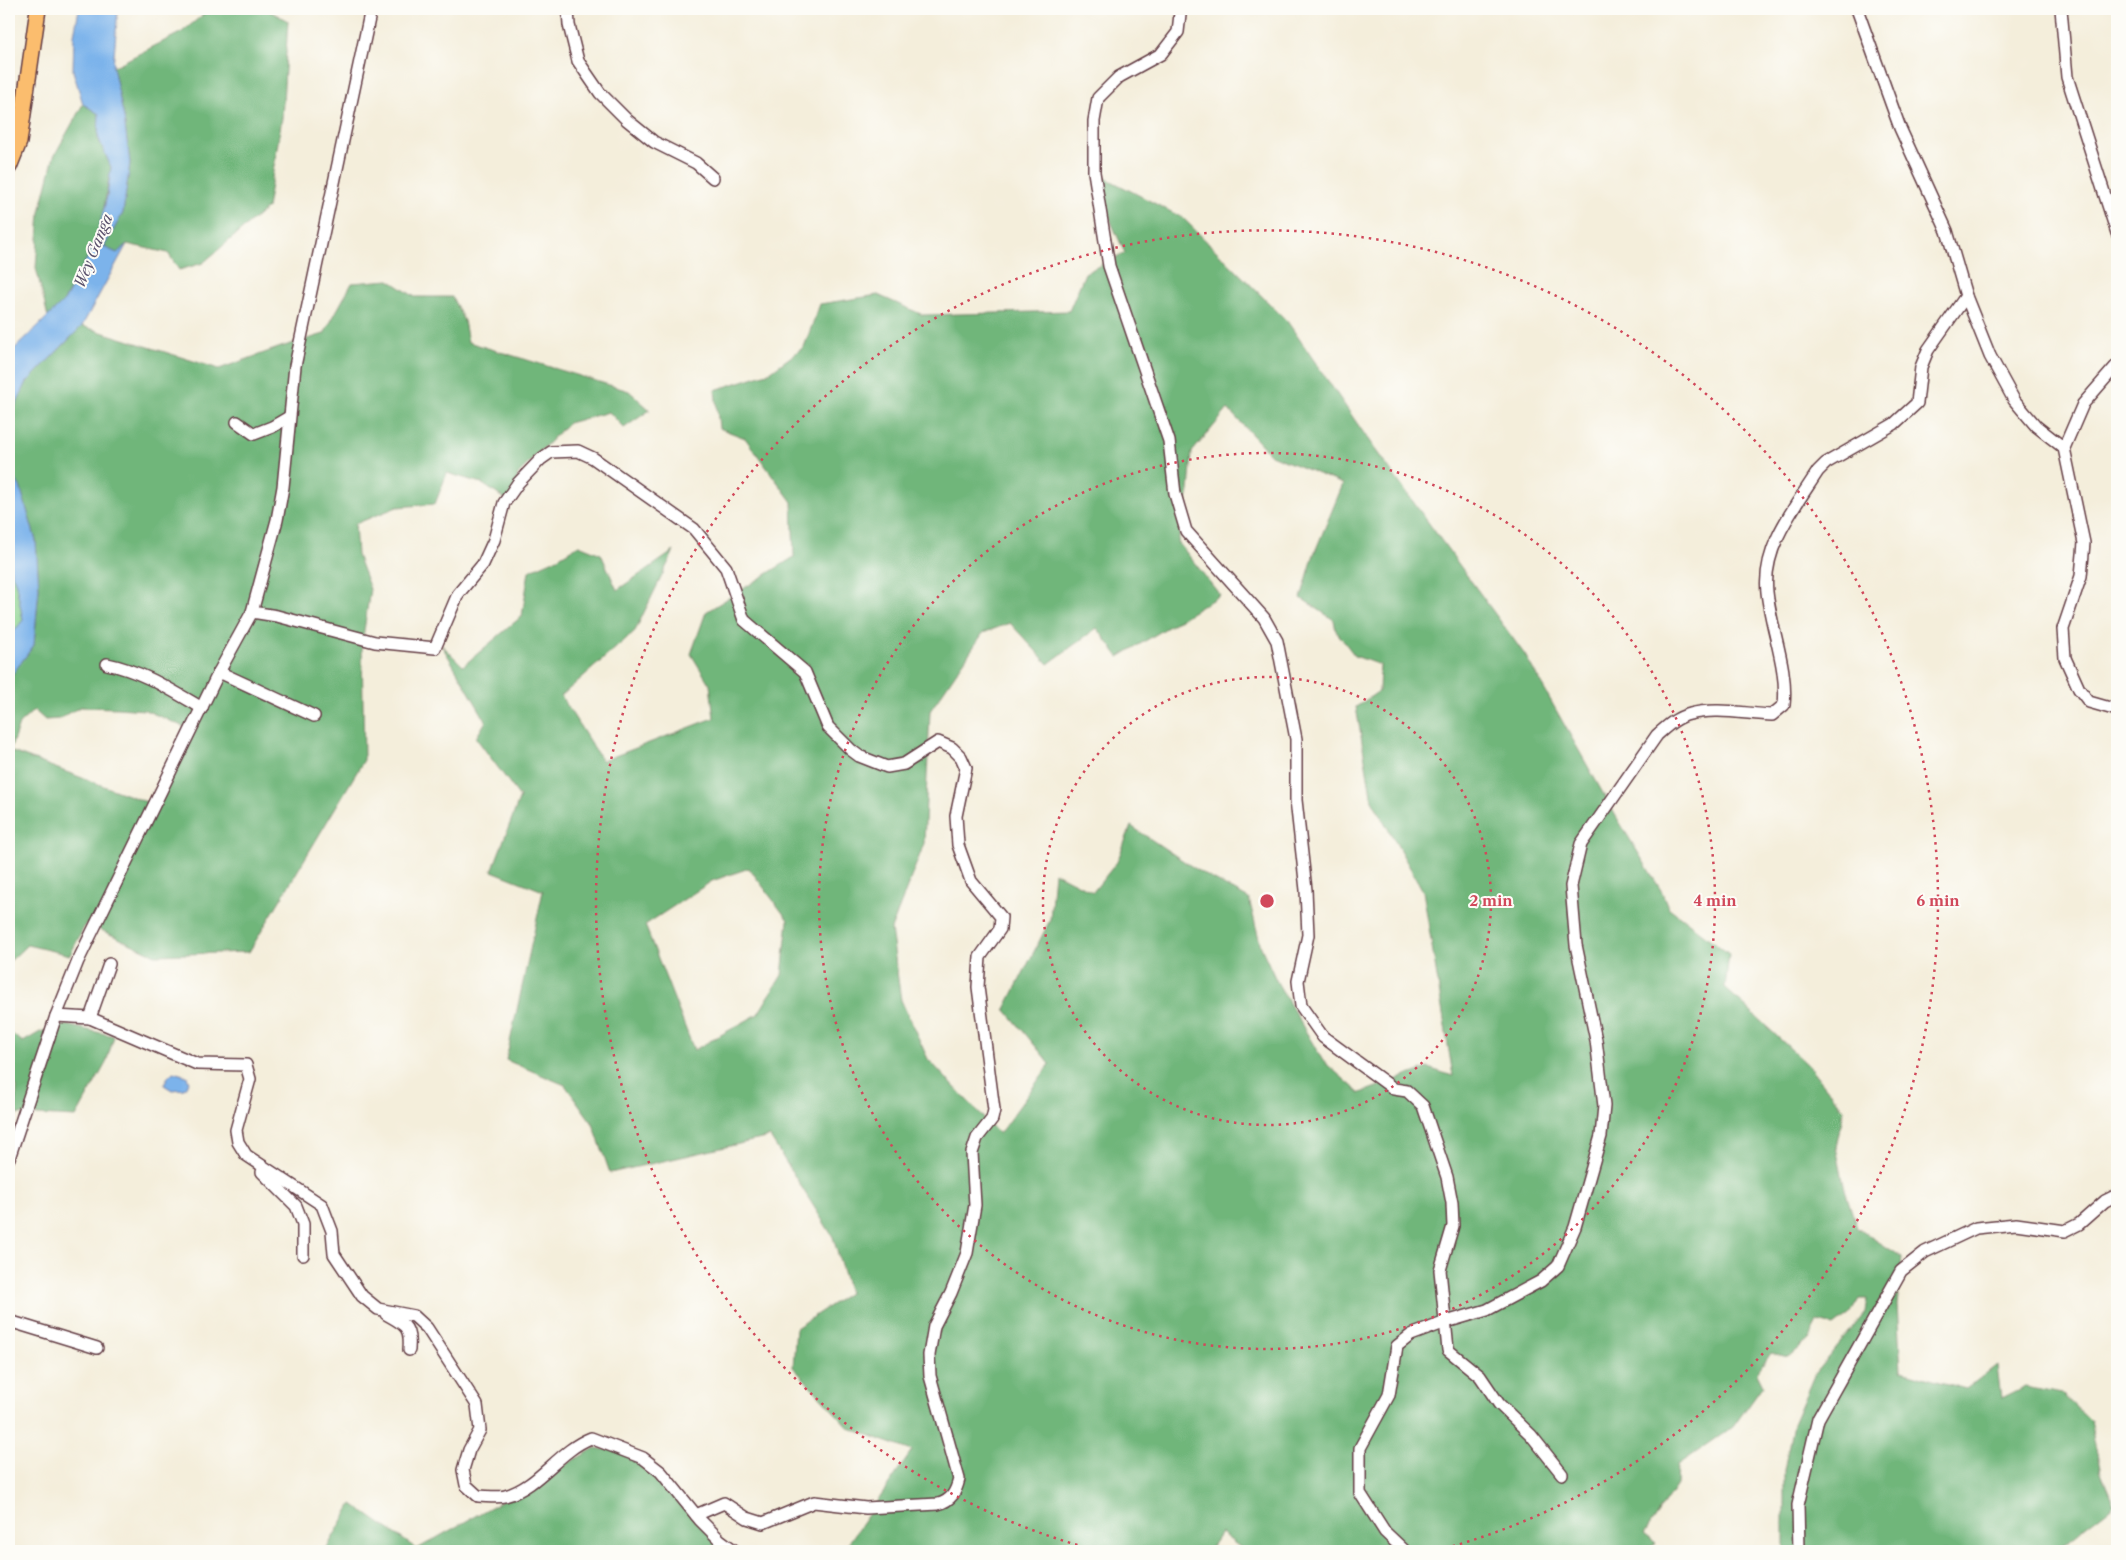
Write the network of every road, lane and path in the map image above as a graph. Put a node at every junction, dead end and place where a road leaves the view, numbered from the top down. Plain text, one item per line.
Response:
1 (38, 9) edge
2 (371, 9) edge
3 (568, 9) edge
4 (1177, 9) edge
5 (1857, 9) edge
6 (2061, 9) edge
7 (9, 167) edge
8 (713, 178) dead end
9 (2117, 233) edge
10 (1966, 296) junction
11 (2117, 365) edge
12 (289, 417) junction
13 (237, 422) dead end
14 (2064, 448) junction
15 (252, 612) junction
16 (107, 664) dead end
17 (218, 672) junction
18 (202, 708) junction
19 (2117, 710) edge
20 (314, 716) dead end
21 (109, 964) dead end
22 (56, 1016) junction
23 (90, 1018) junction
24 (246, 1155) junction
25 (9, 1158) edge
26 (2117, 1195) edge
27 (303, 1255) dead end
28 (378, 1309) junction
29 (9, 1321) edge
30 (1446, 1322) junction
31 (98, 1348) dead end
32 (409, 1350) dead end
33 (1562, 1474) dead end
34 (696, 1514) junction
35 (736, 1551) edge
36 (1405, 1551) edge
37 (1800, 1551) edge

1 - 7 main road
2 - 12 street
3 - 8 street
4 - 30 street
5 - 10 street
6 - 9 street
10 - 14 street
10 - 30 street
11 - 14 street
12 - 13 street
12 - 15 street
14 - 19 street
15 - 17 street
15 - 34 street
16 - 18 street
17 - 18 street
17 - 20 street
18 - 22 street
21 - 23 street
22 - 23 street
22 - 25 street
23 - 24 street
24 - 27 street
24 - 28 street
26 - 37 street
28 - 32 street
28 - 34 street
29 - 31 street
30 - 33 street
30 - 36 street
34 - 35 street

